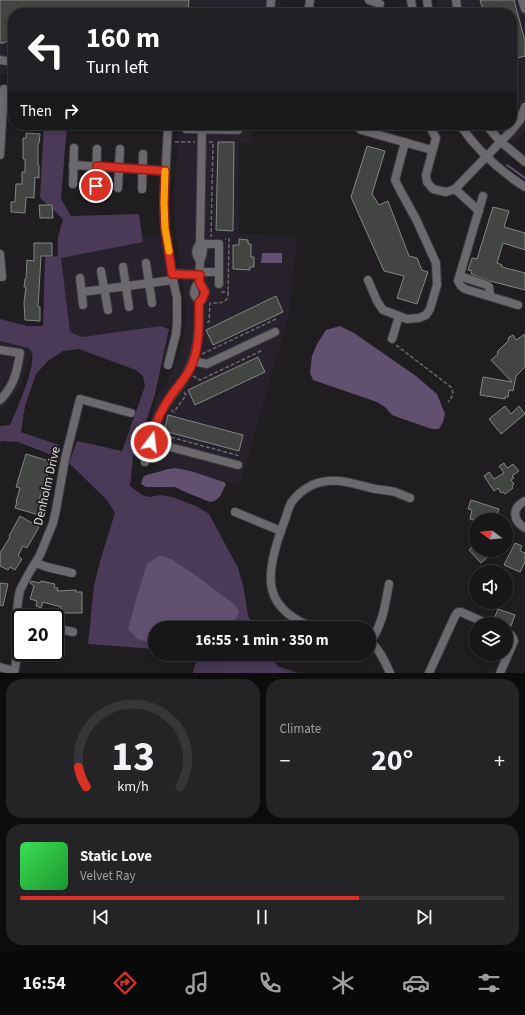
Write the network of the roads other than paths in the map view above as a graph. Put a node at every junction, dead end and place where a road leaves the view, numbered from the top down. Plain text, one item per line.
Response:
1 (369, 0) edge
2 (522, 0) edge
3 (380, 4) dead end
4 (525, 9) edge
5 (2, 89) edge
6 (525, 107) edge
7 (517, 117) edge
8 (520, 120) junction
9 (517, 124) edge
10 (168, 130) edge
11 (202, 130) edge
12 (361, 130) dead end
13 (432, 130) edge
14 (464, 130) edge
15 (490, 130) edge
16 (512, 130) edge
17 (500, 141) junction
18 (405, 142) junction
19 (74, 148) dead end
20 (97, 149) dead end
21 (120, 149) dead end
22 (432, 150) junction
23 (143, 154) dead end
24 (0, 155) edge
25 (487, 156) junction
26 (525, 162) edge
27 (73, 165) junction
28 (97, 166) junction
29 (119, 168) junction
30 (142, 169) junction
31 (165, 171) junction
32 (72, 184) dead end
33 (96, 186) dead end
34 (525, 187) edge
35 (118, 188) dead end
36 (142, 188) dead end
37 (455, 189) junction
38 (483, 196) dead end
39 (479, 211) junction
40 (200, 244) junction
41 (0, 254) edge
42 (146, 263) dead end
43 (123, 267) dead end
44 (101, 270) dead end
45 (219, 272) junction
46 (200, 276) junction
47 (2, 277) dead end
48 (173, 277) junction
49 (80, 278) dead end
50 (368, 280) dead end
51 (149, 283) junction
52 (219, 284) dead end
53 (126, 286) junction
54 (104, 289) junction
55 (82, 292) junction
56 (152, 304) dead end
57 (83, 305) dead end
58 (518, 305) dead end
59 (129, 307) dead end
60 (108, 310) dead end
61 (399, 316) junction
62 (275, 332) dead end
63 (392, 340) road end
64 (0, 350) edge
65 (193, 361) junction
66 (168, 365) dead end
67 (0, 400) edge
68 (131, 413) dead end
69 (151, 442) junction
70 (145, 462) dead end
71 (238, 465) dead end
72 (410, 498) dead end
73 (525, 501) edge
74 (235, 512) dead end
75 (525, 528) edge
76 (281, 531) junction
77 (36, 563) junction
78 (72, 573) dead end
79 (389, 584) dead end
80 (17, 609) edge
81 (472, 617) edge
82 (298, 621) edge
83 (64, 630) edge
84 (376, 631) edge
85 (73, 632) dead end
86 (376, 649) edge
87 (16, 661) edge
88 (505, 661) edge
89 (0, 667) edge
90 (14, 672) edge
91 (390, 673) edge
92 (429, 673) edge
93 (500, 673) edge

1 - 3 street
2 - 4 street
5 - 24 street
6 - 8 street
7 - 8 street
8 - 9 street
10 - 31 street
11 - 40 street
12 - 18 street
13 - 22 street
14 - 25 street
15 - 17 street
16 - 17 street
17 - 25 street
17 - 26 street
18 - 22 street
18 - 61 street
19 - 27 street
20 - 28 street
21 - 29 street
22 - 37 street
23 - 30 street
25 - 34 street
25 - 37 street
27 - 28 street
27 - 32 street
28 - 29 street
28 - 33 street
29 - 30 street
29 - 35 street
30 - 31 street
30 - 36 street
31 - 48 street
37 - 39 street
38 - 39 street
39 - 58 street
40 - 45 street
40 - 46 street
41 - 47 street
42 - 51 street
43 - 53 street
44 - 54 street
45 - 46 street
45 - 52 street
46 - 48 street
46 - 65 street
48 - 51 street
48 - 66 street
49 - 55 street
50 - 61 street
51 - 53 street
51 - 56 street
53 - 54 street
53 - 59 street
54 - 55 street
54 - 60 street
55 - 57 street
61 - 63 street
62 - 65 street
64 - 67 street
65 - 69 street
68 - 77 street, Denholm Drive
69 - 70 street
69 - 71 street
72 - 76 street
73 - 75 street
74 - 76 street
76 - 82 street
77 - 78 street
77 - 80 street, Denholm Drive
79 - 84 street
81 - 92 street
83 - 85 street
86 - 91 street
87 - 90 street, Denholm Drive
88 - 93 street
89 - 90 street

